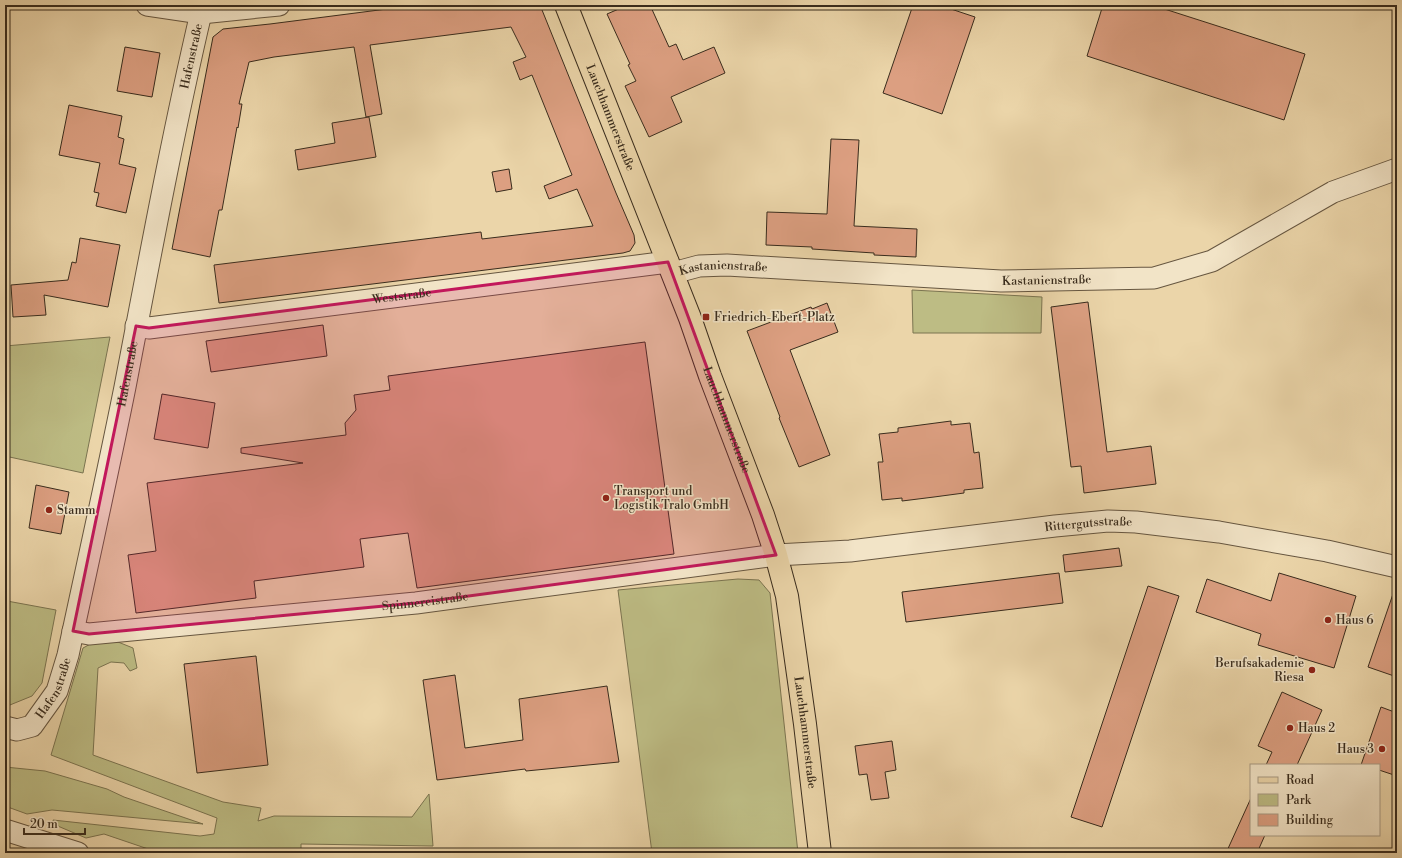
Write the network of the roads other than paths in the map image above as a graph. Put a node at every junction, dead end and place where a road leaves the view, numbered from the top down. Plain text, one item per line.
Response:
1 (147, 5) edge
2 (279, 5) edge
3 (566, 5) edge
4 (201, 9) edge
5 (1397, 169) edge
6 (670, 267) junction
7 (136, 326) junction
8 (776, 555) junction
9 (1397, 567) edge
10 (73, 631) junction
11 (5, 727) edge
12 (5, 830) edge
13 (78, 853) edge
14 (820, 853) edge

1 - 4 street
2 - 4 street
3 - 6 main road, Lauchhammerstraße
4 - 7 street, Hafenstraße
5 - 6 street, Kastanienstraße
6 - 7 street, Weststraße
6 - 8 main road, Lauchhammerstraße
7 - 10 street, Hafenstraße
8 - 9 street, Rittergutsstraße
8 - 10 street, Spinnereistraße
8 - 14 main road, Lauchhammerstraße
10 - 11 street, Hafenstraße
12 - 13 street

